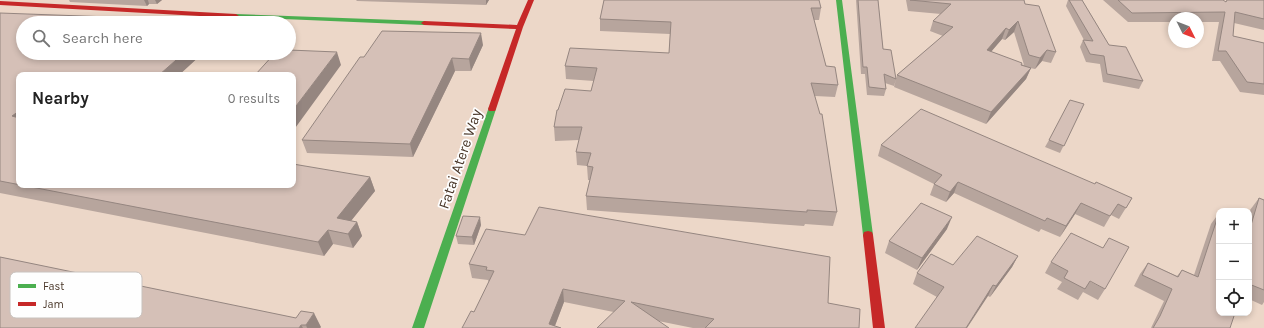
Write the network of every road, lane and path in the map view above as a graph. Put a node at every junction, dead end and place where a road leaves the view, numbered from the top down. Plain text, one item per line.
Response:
1 (531, 0) edge
2 (839, 0) edge
3 (0, 3) edge
4 (249, 16) edge
5 (296, 18) edge
6 (520, 27) junction
7 (418, 328) edge
8 (879, 328) edge

1 - 6 street, Fatai Atere Way
2 - 8 street
3 - 4 street
5 - 6 street
6 - 7 street, Fatai Atere Way

